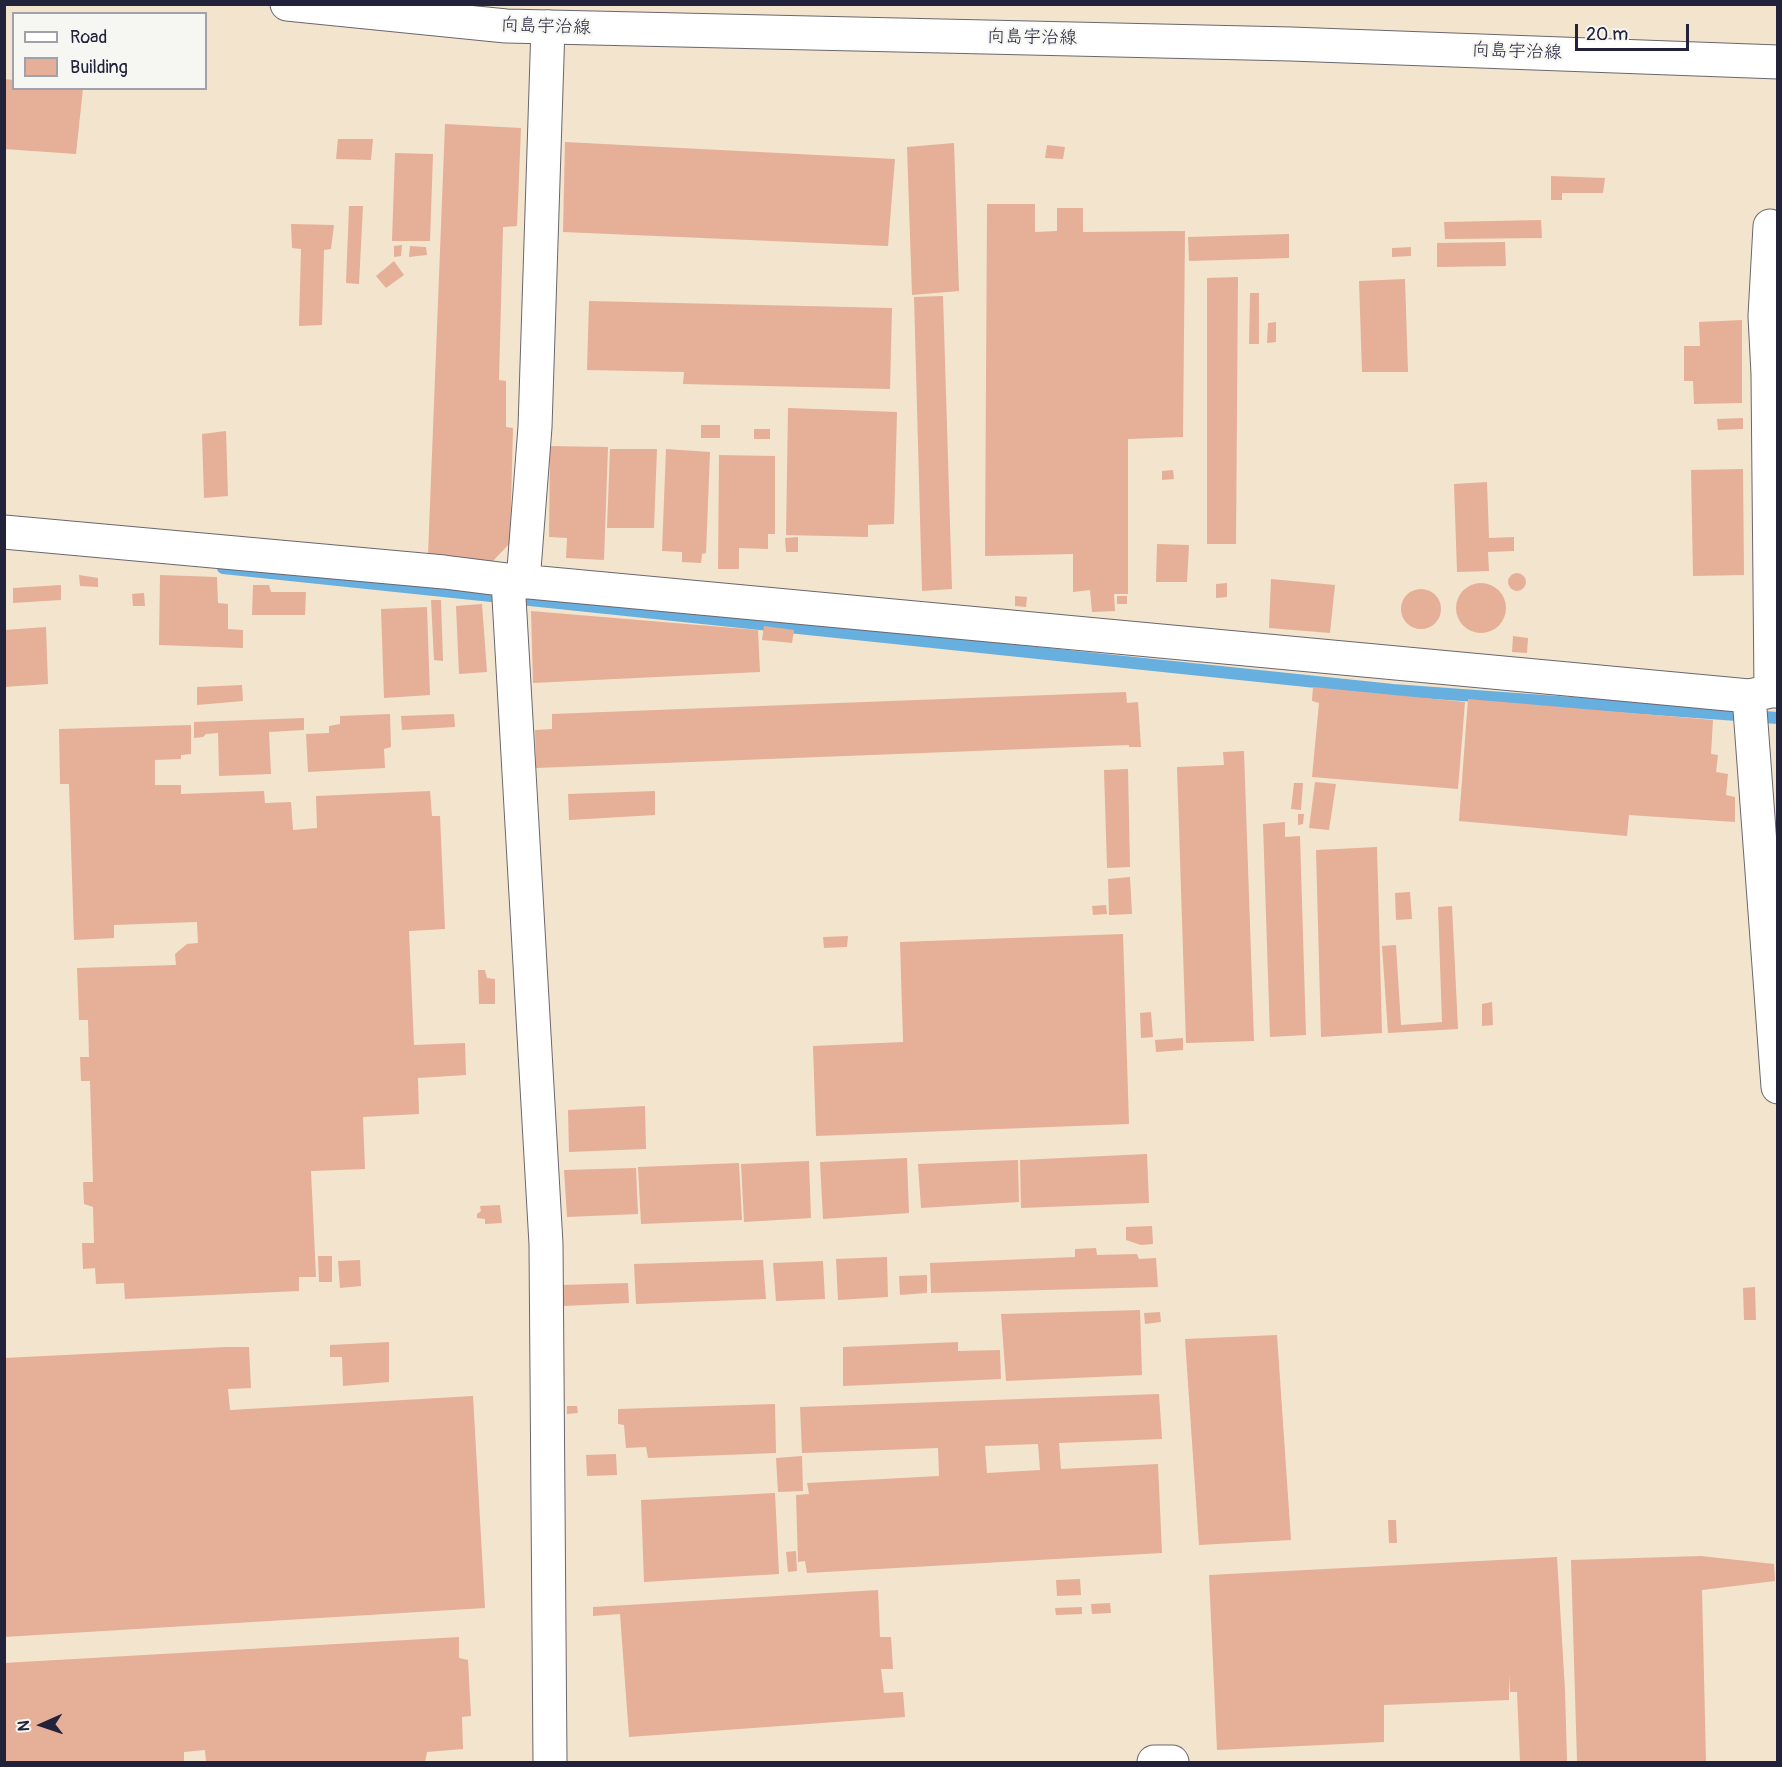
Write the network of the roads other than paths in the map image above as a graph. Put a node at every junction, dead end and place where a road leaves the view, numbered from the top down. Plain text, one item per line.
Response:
1 (287, 4) edge
2 (548, 27) junction
3 (1778, 62) edge
4 (1770, 226) dead end
5 (1773, 374) edge
6 (4, 532) edge
7 (513, 582) junction
8 (1762, 694) edge
9 (1778, 1087) edge
10 (550, 1762) edge
11 (1154, 1762) edge
12 (1172, 1762) edge

1 - 2 street, 向島宇治線
2 - 3 street, 向島宇治線
2 - 7 street
4 - 5 street
5 - 8 street
6 - 7 street
7 - 8 street
7 - 10 street
8 - 9 street
11 - 12 street

